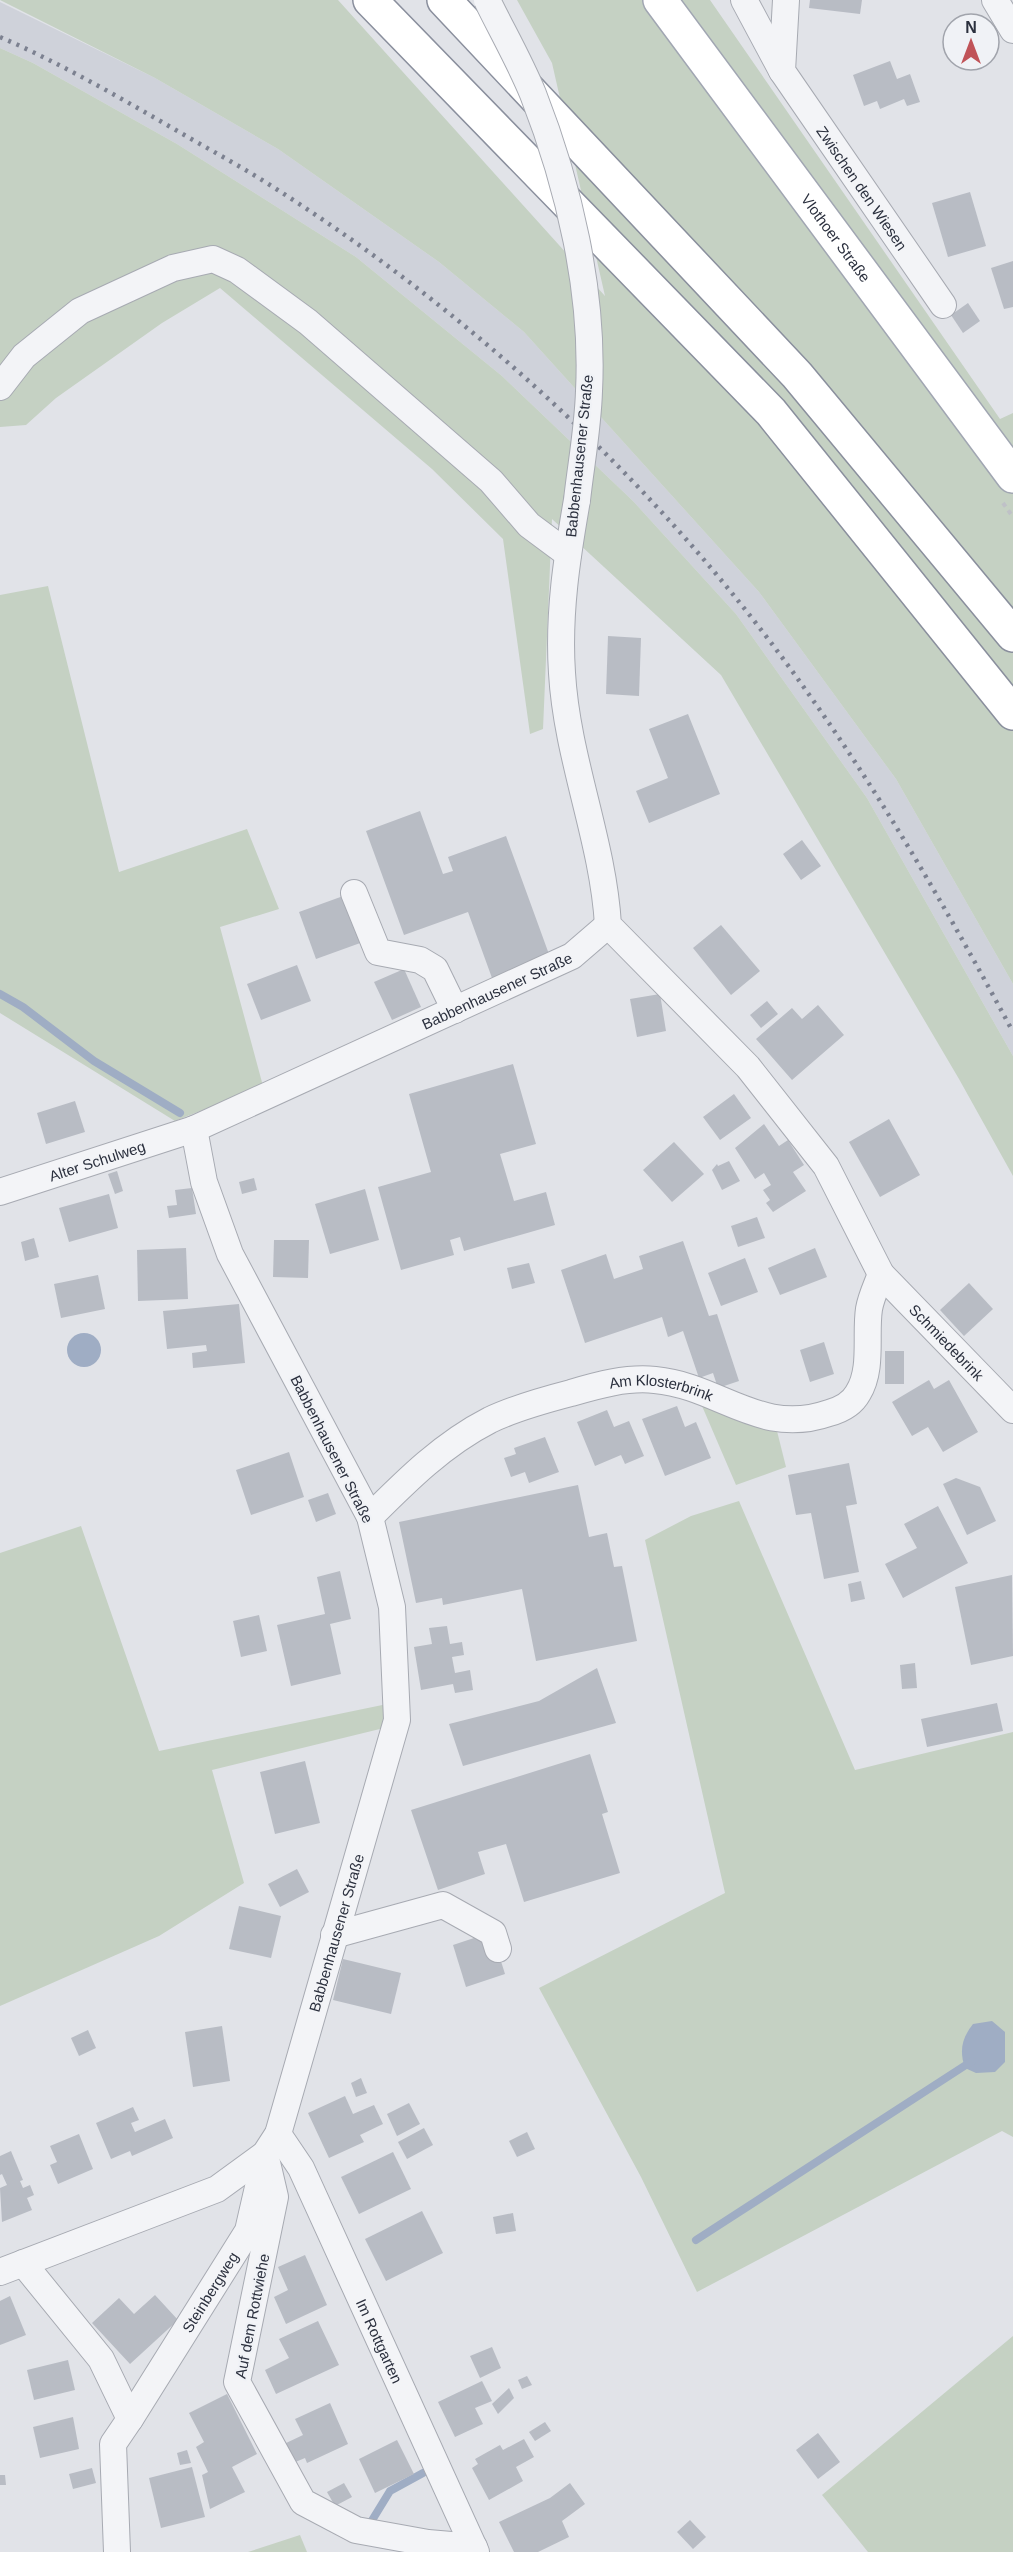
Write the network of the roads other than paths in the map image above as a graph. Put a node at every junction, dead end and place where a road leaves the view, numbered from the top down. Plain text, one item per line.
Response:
1 (370, 0) edge
2 (444, 0) edge
3 (487, 0) edge
4 (660, 0) edge
5 (744, 0) edge
6 (786, 0) edge
7 (995, 0) edge
8 (1013, 30) edge
9 (782, 71) junction
10 (943, 305) dead end
11 (0, 387) edge
12 (1013, 476) edge
13 (568, 554) junction
14 (1013, 635) edge
15 (1013, 713) edge
16 (354, 893) dead end
17 (608, 925) junction
18 (454, 1010) junction
19 (194, 1129) junction
20 (0, 1192) edge
21 (881, 1274) junction
22 (1013, 1410) edge
23 (370, 1517) junction
24 (334, 1935) junction
25 (498, 1949) dead end
26 (272, 2144) junction
27 (11, 2268) edge
28 (130, 2420) junction
29 (475, 2549) edge
30 (117, 2552) edge

1 - 15 main road
2 - 14 main road
3 - 13 street, Babbenhausener Straße, bridge
4 - 12 main road, Vlothoer Straße
5 - 9 street, Zwischen den Wiesen
6 - 9 street
7 - 8 street
9 - 10 street, Zwischen den Wiesen
11 - 13 street
13 - 17 street, Babbenhausener Straße
16 - 18 street
17 - 18 street, Babbenhausener Straße
17 - 21 street
18 - 19 street, Babbenhausener Straße
19 - 20 street, Alter Schulweg
19 - 23 street, Babbenhausener Straße
21 - 22 street, Schmiedebrink
21 - 23 street, Am Klosterbrink
23 - 24 street, Babbenhausener Straße
24 - 25 street
24 - 26 street, Babbenhausener Straße
26 - 27 street
26 - 28 street, Steinbergweg
26 - 29 street, Im Rottgarten
26 - 29 street, Auf dem Rottwiehe
27 - 28 street
28 - 30 street, Steinbergweg

